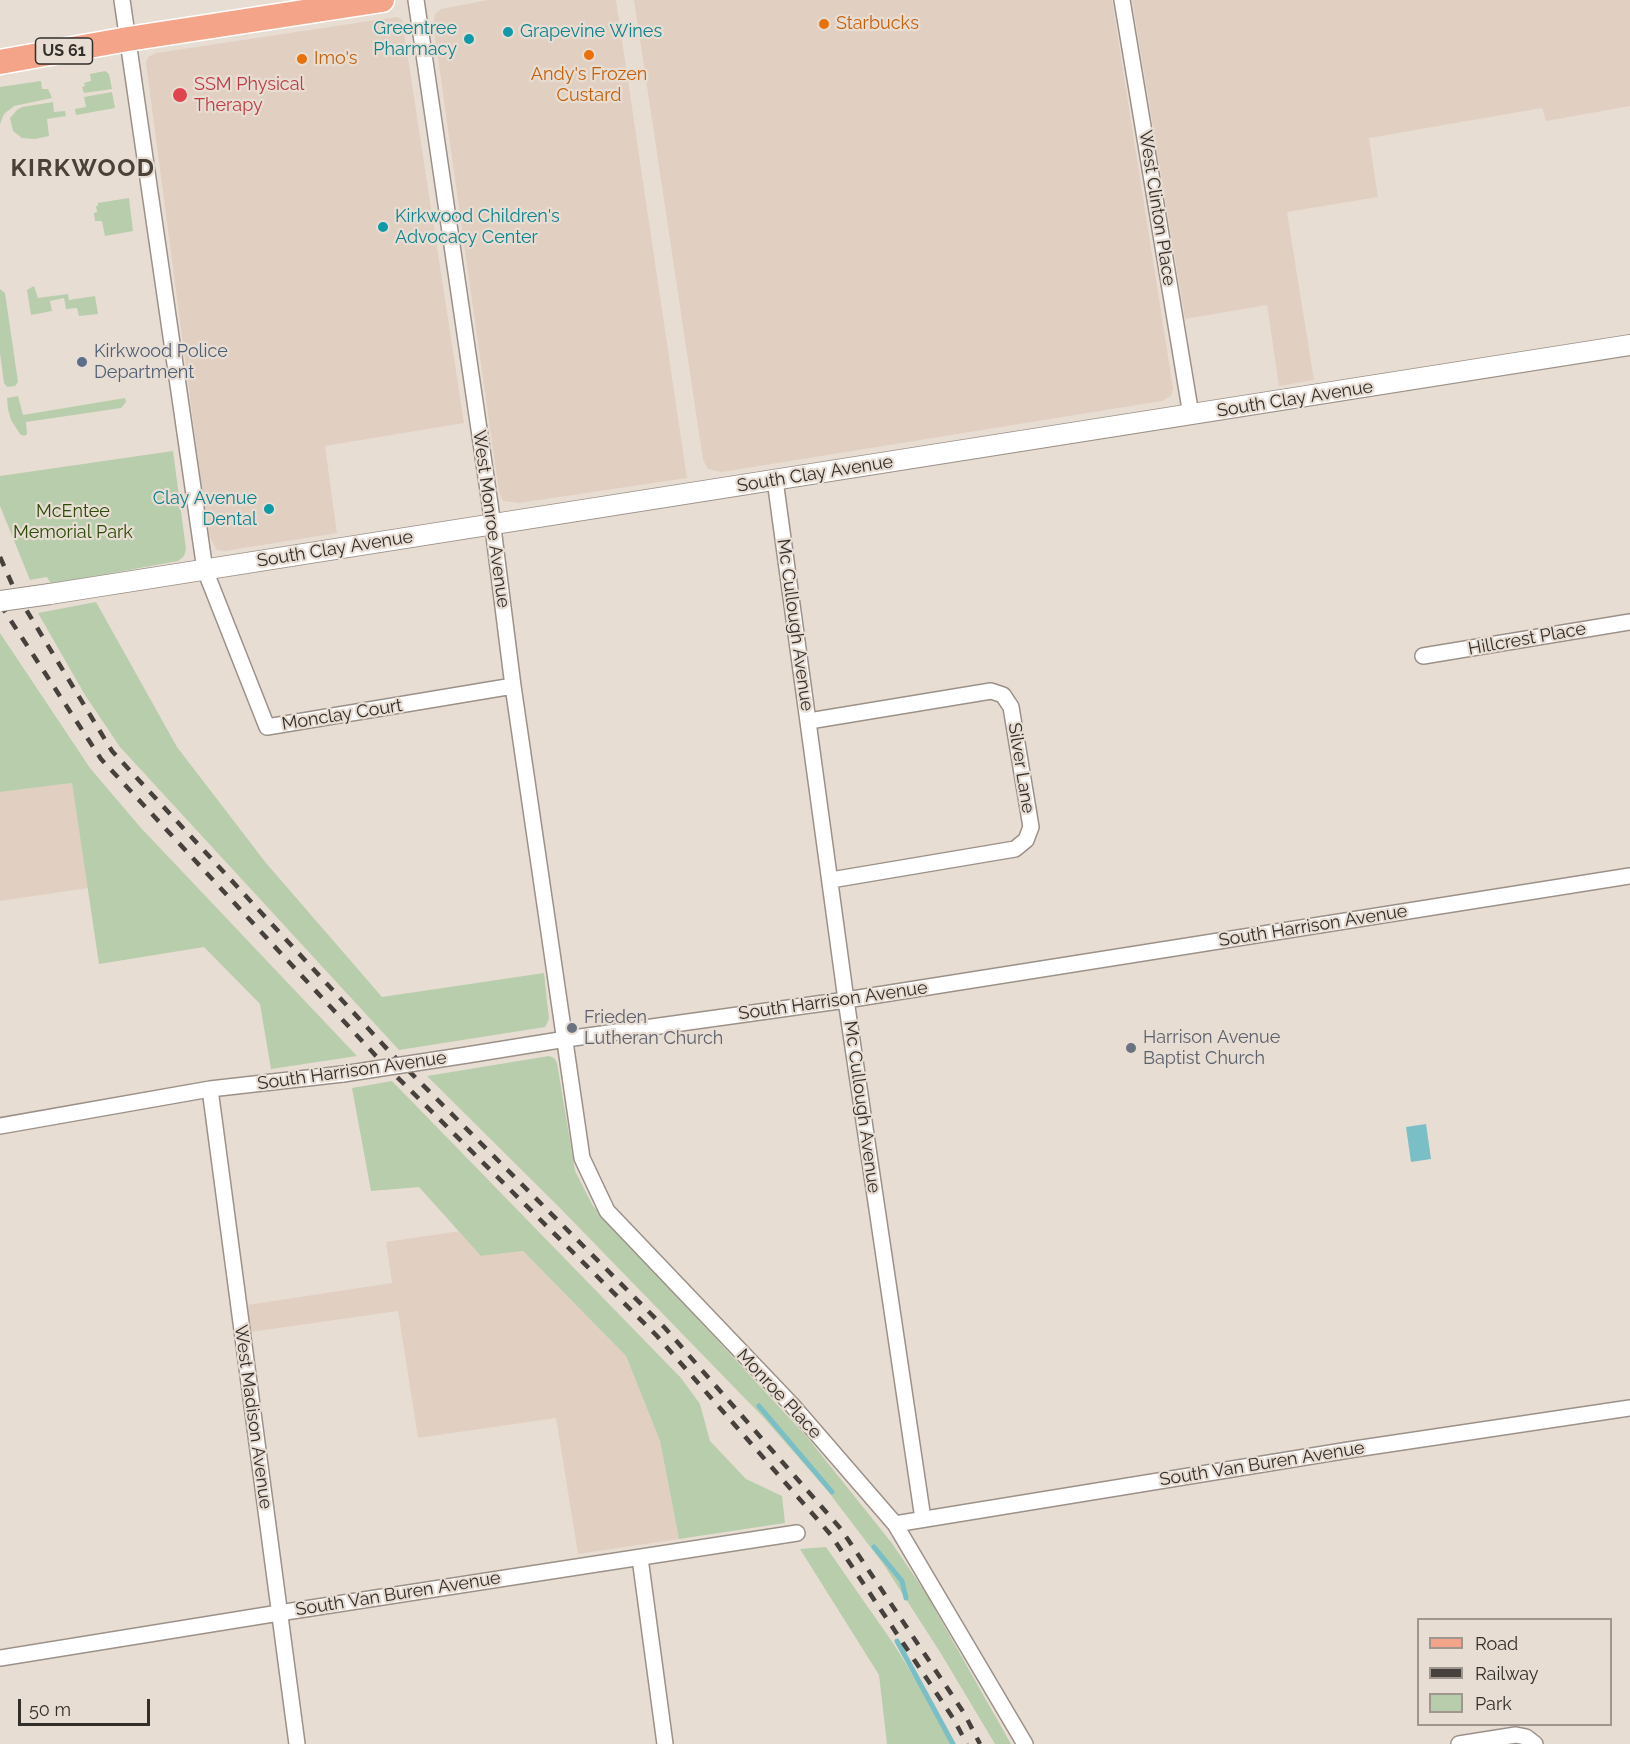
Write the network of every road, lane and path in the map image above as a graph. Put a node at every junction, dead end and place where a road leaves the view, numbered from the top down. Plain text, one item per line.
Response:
1 (122, 0) edge
2 (382, 0) edge
3 (416, 0) edge
4 (1122, 0) edge
5 (128, 39) junction
6 (0, 62) edge
7 (1630, 345) edge
8 (1191, 415) junction
9 (775, 480) junction
10 (492, 525) junction
11 (205, 570) junction
12 (0, 601) edge
13 (1630, 622) edge
14 (1423, 656) dead end
15 (513, 686) junction
16 (809, 721) junction
17 (1630, 876) edge
18 (831, 880) junction
19 (846, 1000) junction
20 (566, 1039) junction
21 (210, 1089) junction
22 (0, 1126) edge
23 (1630, 1408) edge
24 (924, 1519) junction
25 (894, 1524) junction
26 (797, 1533) dead end
27 (640, 1558) junction
28 (279, 1612) junction
29 (0, 1658) edge
30 (297, 1744) edge
31 (665, 1744) edge
32 (1025, 1744) edge
33 (1459, 1744) edge
34 (1535, 1744) edge

1 - 5 street
2 - 5 main road, US 61
3 - 10 street, West Monroe Avenue
4 - 8 street, West Clinton Place
5 - 6 main road, US 61
5 - 11 street
7 - 8 street, South Clay Avenue
8 - 9 street, South Clay Avenue
9 - 10 street, South Clay Avenue
9 - 16 street, Mc Cullough Avenue
10 - 11 street, South Clay Avenue
10 - 15 street, West Monroe Avenue
11 - 12 street, South Clay Avenue, bridge
11 - 15 street, Monclay Court
13 - 14 street, Hillcrest Place
15 - 20 street, West Monroe Avenue
16 - 18 street, Mc Cullough Avenue
16 - 18 street, Silver Lane
17 - 19 street, South Harrison Avenue
18 - 19 street, Mc Cullough Avenue
19 - 20 street, South Harrison Avenue
19 - 24 street, Mc Cullough Avenue
20 - 21 street, South Harrison Avenue, bridge
20 - 25 street, Monroe Place
21 - 22 street, South Harrison Avenue
21 - 28 street, West Madison Avenue
23 - 24 street, South Van Buren Avenue
24 - 25 street, South Van Buren Avenue
25 - 32 street, Monroe Place
26 - 27 street, South Van Buren Avenue
27 - 28 street, South Van Buren Avenue
27 - 31 street
28 - 29 street, South Van Buren Avenue
28 - 30 street, West Madison Avenue
33 - 34 street

